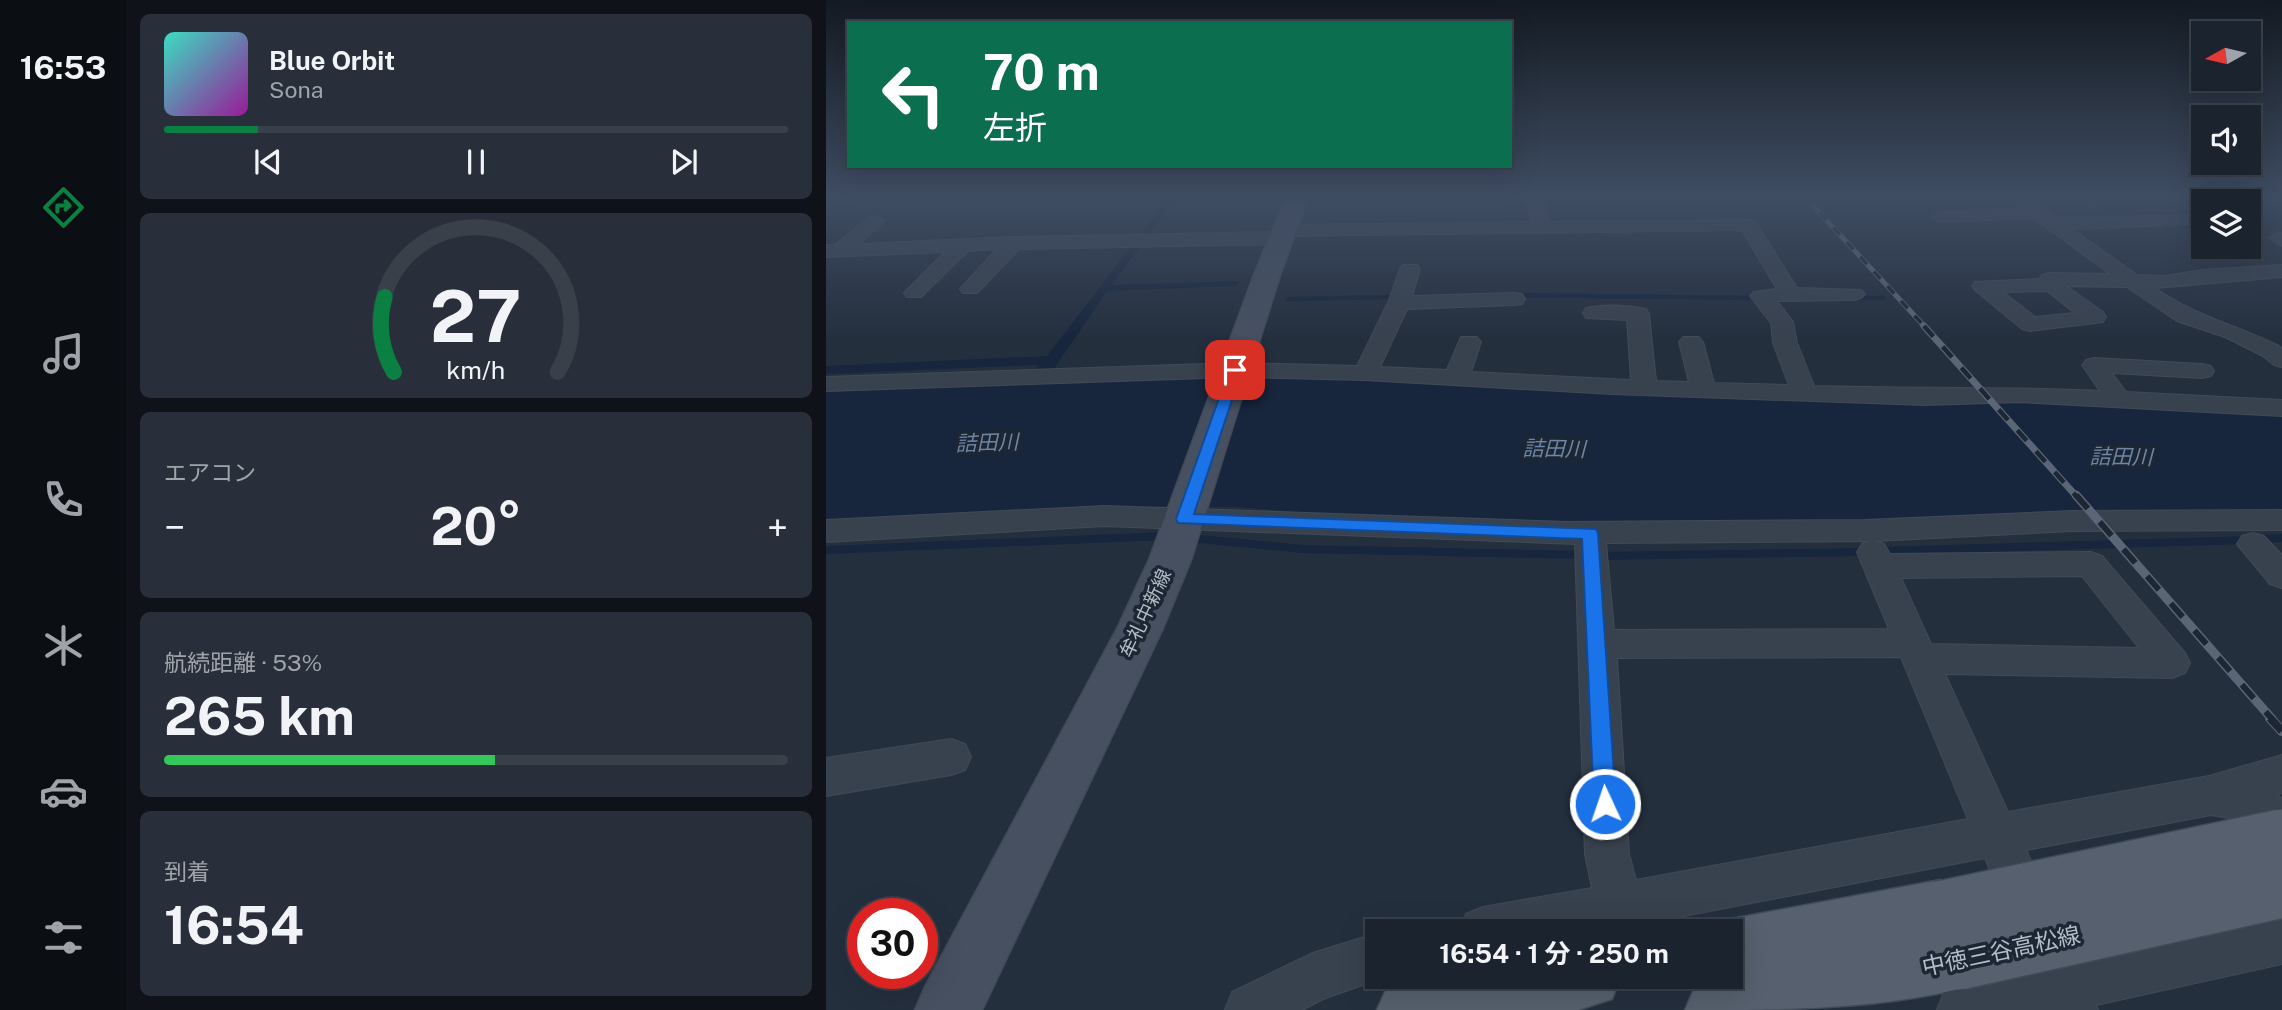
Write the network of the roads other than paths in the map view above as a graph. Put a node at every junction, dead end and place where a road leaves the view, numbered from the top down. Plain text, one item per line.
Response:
1 (960, 245) edge
2 (963, 245) edge
3 (1012, 245) edge
4 (1279, 245) edge
5 (1761, 245) edge
6 (2088, 245) edge
7 (832, 251) edge
8 (1410, 270) dead end
9 (2282, 271) edge
10 (2134, 281) junction
11 (2052, 285) dead end
12 (971, 289) dead end
13 (914, 293) dead end
14 (1854, 294) dead end
15 (1791, 295) junction
16 (1514, 299) dead end
17 (1399, 303) junction
18 (1594, 313) dead end
19 (1469, 342) dead end
20 (1691, 342) dead end
21 (2281, 359) edge
22 (2202, 371) dead end
23 (1365, 373) junction
24 (1234, 375) junction
25 (1456, 379) junction
26 (826, 384) edge
27 (1643, 388) junction
28 (1703, 390) junction
29 (1804, 393) junction
30 (2119, 400) junction
31 (2282, 408) edge
32 (1186, 514) junction
33 (2282, 520) edge
34 (826, 531) edge
35 (1590, 533) junction
36 (2253, 544) dead end
37 (1872, 549) junction
38 (2282, 576) edge
39 (1598, 644) junction
40 (1917, 651) junction
41 (951, 757) dead end
42 (2282, 774) edge
43 (826, 777) edge
44 (2211, 795) junction
45 (2282, 826) edge
46 (1997, 834) junction
47 (2282, 838) edge
48 (2282, 890) edge
49 (1619, 905) junction
50 (1546, 919) edge
51 (2282, 940) edge
52 (1743, 951) edge
53 (1954, 960) edge
54 (1365, 961) edge
55 (1521, 989) edge
56 (2068, 999) edge
57 (948, 1010) edge
58 (1250, 1010) edge
59 (1410, 1010) edge
60 (1718, 1010) edge

1 - 7 street
2 - 13 street
3 - 12 street
4 - 24 main road, 牟礼中新線
5 - 15 street
6 - 10 street
8 - 17 street
9 - 10 street
10 - 11 street
10 - 21 street
14 - 15 street
15 - 29 street
16 - 17 street
17 - 23 street
18 - 27 street
19 - 25 street
20 - 28 street
22 - 30 street
23 - 24 street
23 - 25 street
24 - 26 street
24 - 32 main road, 牟礼中新線
25 - 27 street
27 - 28 street
28 - 29 street
29 - 30 street
30 - 31 street
32 - 34 street
32 - 35 street
32 - 57 main road, 牟礼中新線
33 - 37 street
35 - 37 street
35 - 39 street
36 - 38 street
37 - 40 street
37 - 40 street
39 - 40 street
39 - 49 street
40 - 46 street
41 - 43 street
42 - 44 street
44 - 45 street
44 - 46 street
46 - 49 street
46 - 56 street
47 - 53 main road, 中徳三谷高松線, bridge
48 - 53 main road, 中徳三谷高松線, bridge
49 - 50 street
51 - 56 street
52 - 53 main road, 中徳三谷高松線
53 - 56 street
53 - 60 main road, 中徳三谷高松線
54 - 58 street
55 - 59 main road

